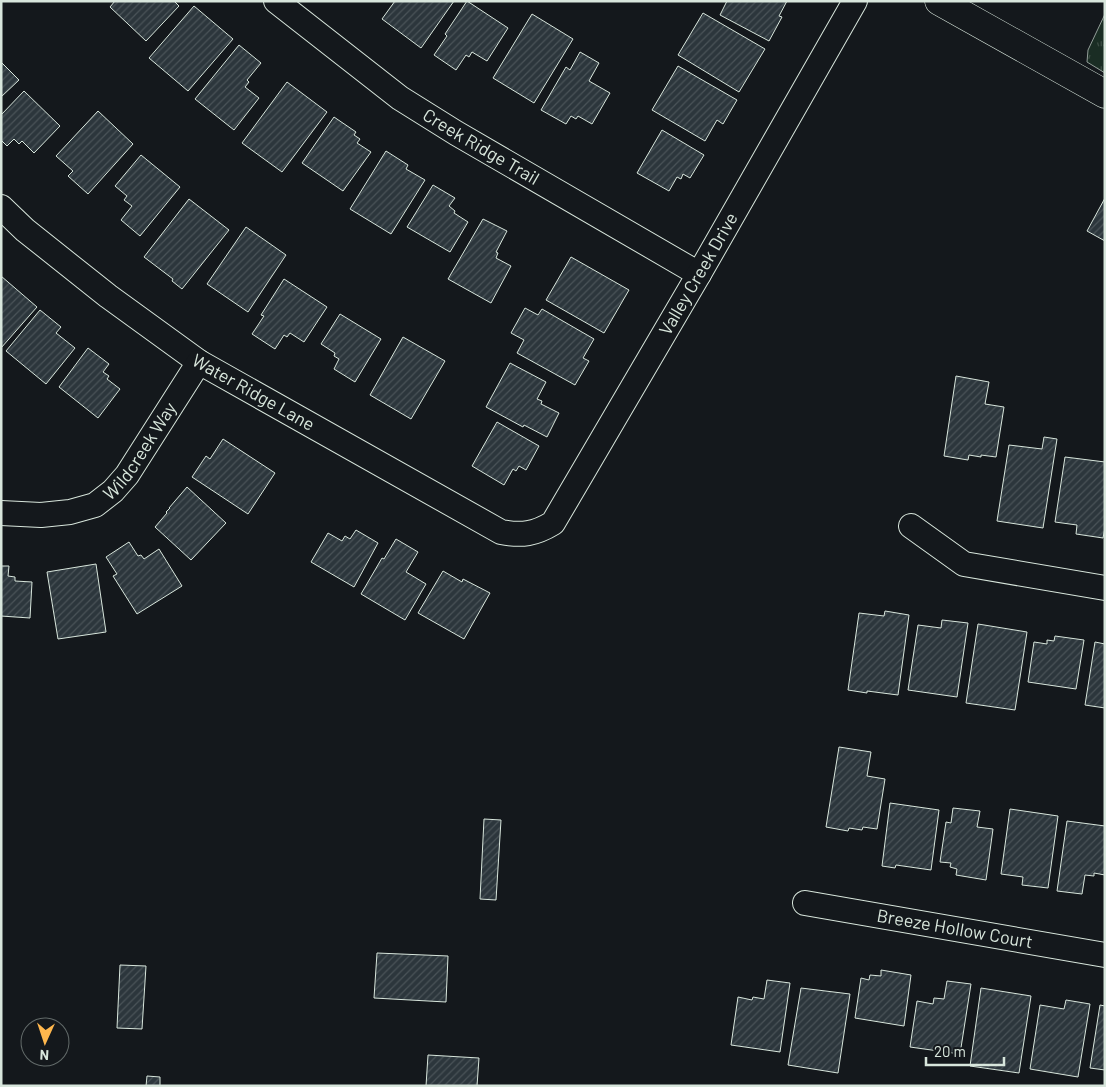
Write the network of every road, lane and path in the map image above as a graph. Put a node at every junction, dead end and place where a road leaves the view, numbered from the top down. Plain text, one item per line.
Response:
1 (276, 1) edge
2 (855, 1) edge
3 (939, 1) edge
4 (1105, 94) edge
5 (1, 208) edge
6 (699, 274) junction
7 (199, 362) junction
8 (1, 513) edge
9 (912, 526) dead end
10 (529, 533) joint
11 (1105, 588) edge
12 (805, 904) dead end
13 (1105, 955) edge

1 - 6 street, Creek Ridge Trail
2 - 6 street, Valley Creek Drive
3 - 4 street
5 - 7 street, Water Ridge Lane
6 - 10 street, Valley Creek Drive
7 - 8 street, Wildcreek Way
7 - 10 street, Water Ridge Lane
9 - 11 street
12 - 13 street, Breeze Hollow Court

